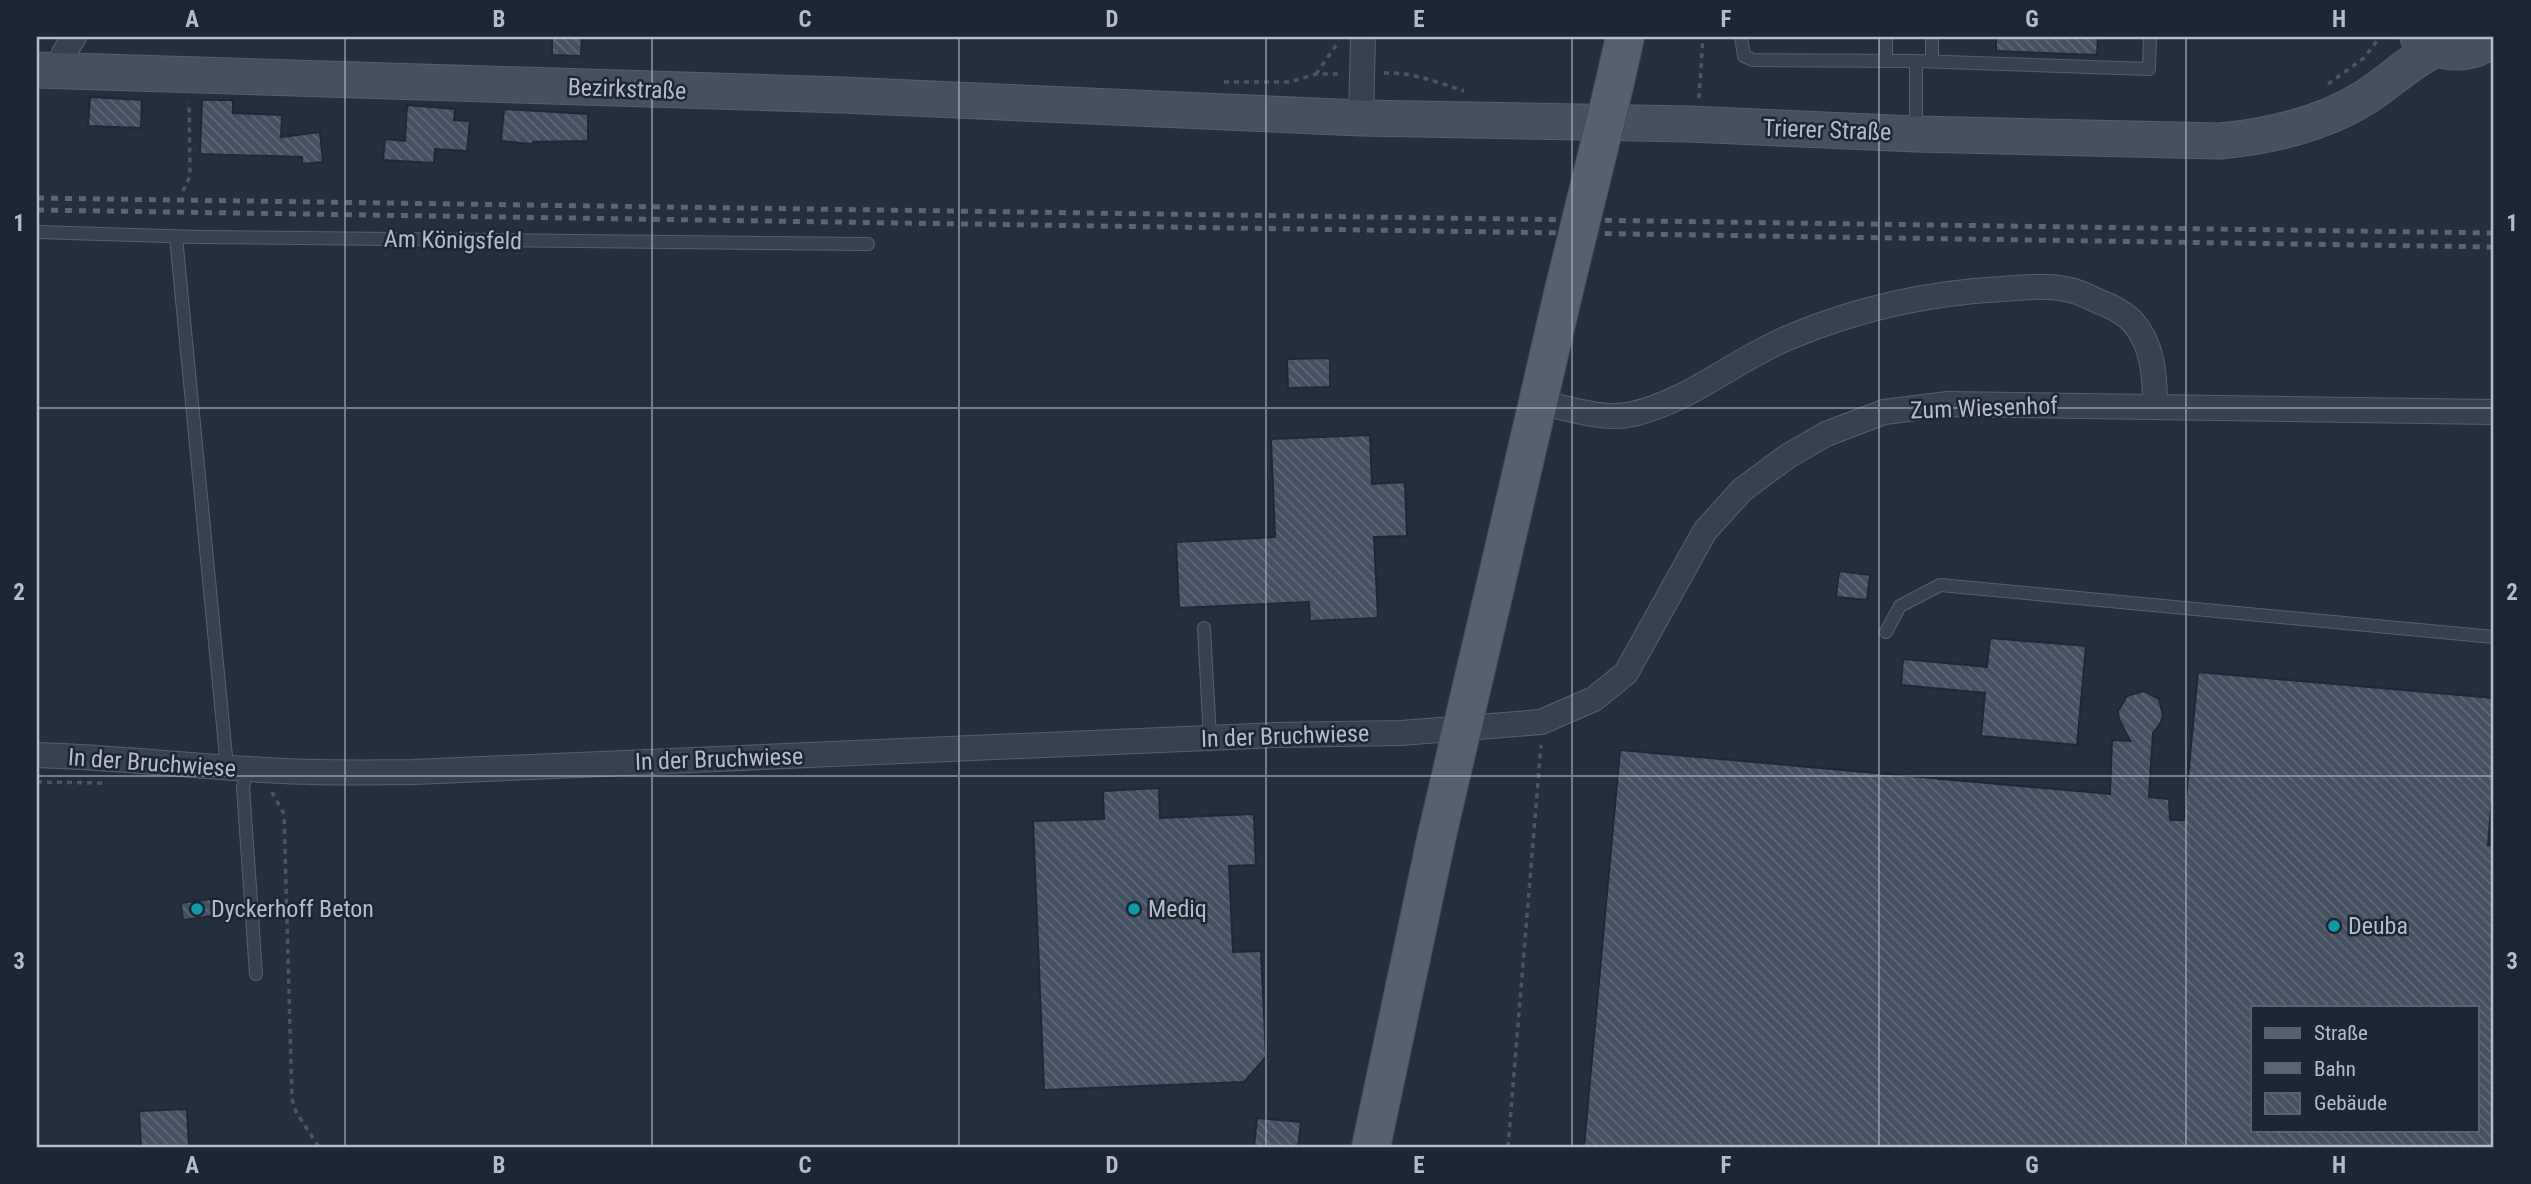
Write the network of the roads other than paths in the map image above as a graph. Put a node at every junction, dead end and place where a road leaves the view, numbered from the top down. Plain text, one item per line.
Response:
1 (74, 37) edge
2 (1363, 37) edge
3 (1625, 37) edge
4 (1741, 37) edge
5 (1886, 37) edge
6 (1932, 37) edge
7 (2150, 37) edge
8 (2402, 37) edge
9 (2492, 42) edge
10 (2427, 43) edge
11 (1886, 61) junction
12 (1916, 61) junction
13 (1932, 61) junction
14 (48, 70) edge
15 (1360, 117) junction
16 (2292, 127) junction
17 (1916, 134) junction
18 (37, 232) edge
19 (176, 237) junction
20 (868, 244) dead end
21 (1538, 402) junction
22 (2155, 406) junction
23 (2494, 412) edge
24 (1204, 628) dead end
25 (1886, 632) dead end
26 (2494, 637) edge
27 (1401, 733) joint
28 (1210, 738) junction
29 (37, 755) edge
30 (239, 774) junction
31 (256, 974) dead end
32 (1371, 1147) edge

1 - 14 street
2 - 15 street
3 - 21 main road, bridge
4 - 11 lane
5 - 11 lane
6 - 13 lane
7 - 13 lane
8 - 16 street, Trierer Straße
9 - 10 street
10 - 16 street, Trierer Straße
11 - 12 lane
12 - 13 lane
12 - 17 lane
14 - 15 street, Bezirkstraße
15 - 17 street, Trierer Straße
16 - 17 street, Trierer Straße
18 - 19 lane, Am Königsfeld
19 - 20 lane, Am Königsfeld
19 - 30 lane
21 - 22 street
21 - 32 main road, bridge
22 - 23 street, Zum Wiesenhof
22 - 27 street, Zum Wiesenhof
24 - 28 lane
25 - 26 lane
27 - 28 street, In der Bruchwiese
28 - 30 street, In der Bruchwiese
29 - 30 street, In der Bruchwiese
30 - 31 lane

